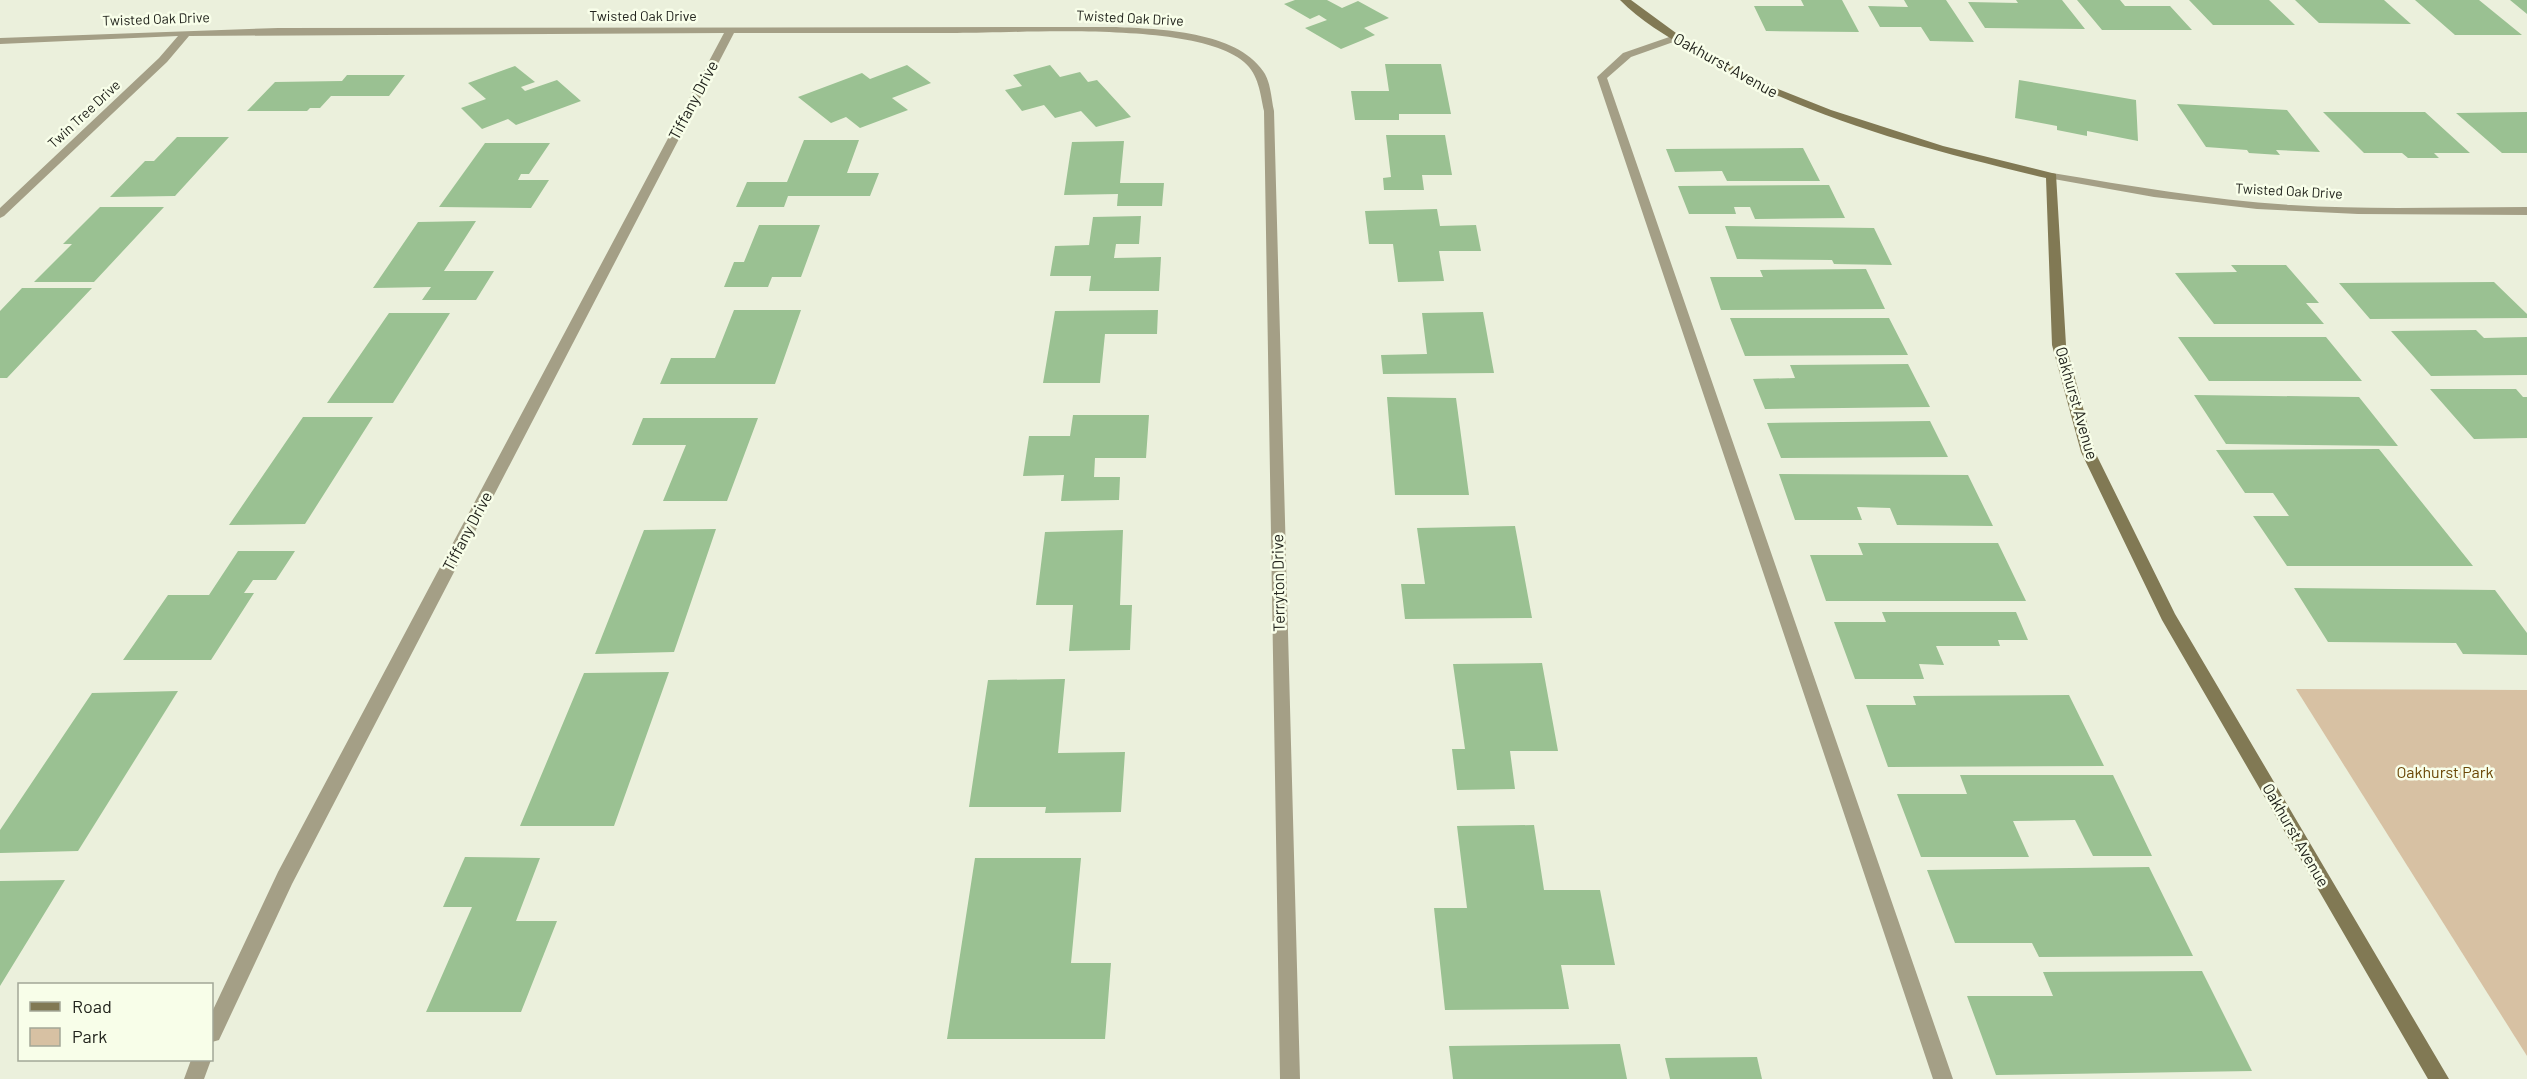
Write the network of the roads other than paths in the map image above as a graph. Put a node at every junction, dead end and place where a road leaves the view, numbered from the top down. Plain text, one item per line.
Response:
1 (1625, 0) edge
2 (730, 31) junction
3 (186, 33) junction
4 (1675, 38) junction
5 (0, 41) edge
6 (1264, 88) joint
7 (2052, 177) junction
8 (2527, 211) edge
9 (0, 214) edge
10 (213, 1031) edge
11 (200, 1061) edge
12 (194, 1079) edge
13 (1290, 1079) edge
14 (1943, 1079) edge
15 (2439, 1079) edge

1 - 4 street, Oakhurst Avenue
2 - 3 street, Twisted Oak Drive
2 - 6 street, Twisted Oak Drive
2 - 10 street, Tiffany Drive
3 - 5 street, Twisted Oak Drive
3 - 9 street, Twin Tree Drive
4 - 7 street, Oakhurst Avenue
4 - 14 street
6 - 13 street, Terryton Drive
7 - 8 street, Twisted Oak Drive
7 - 15 street, Oakhurst Avenue
11 - 12 street

